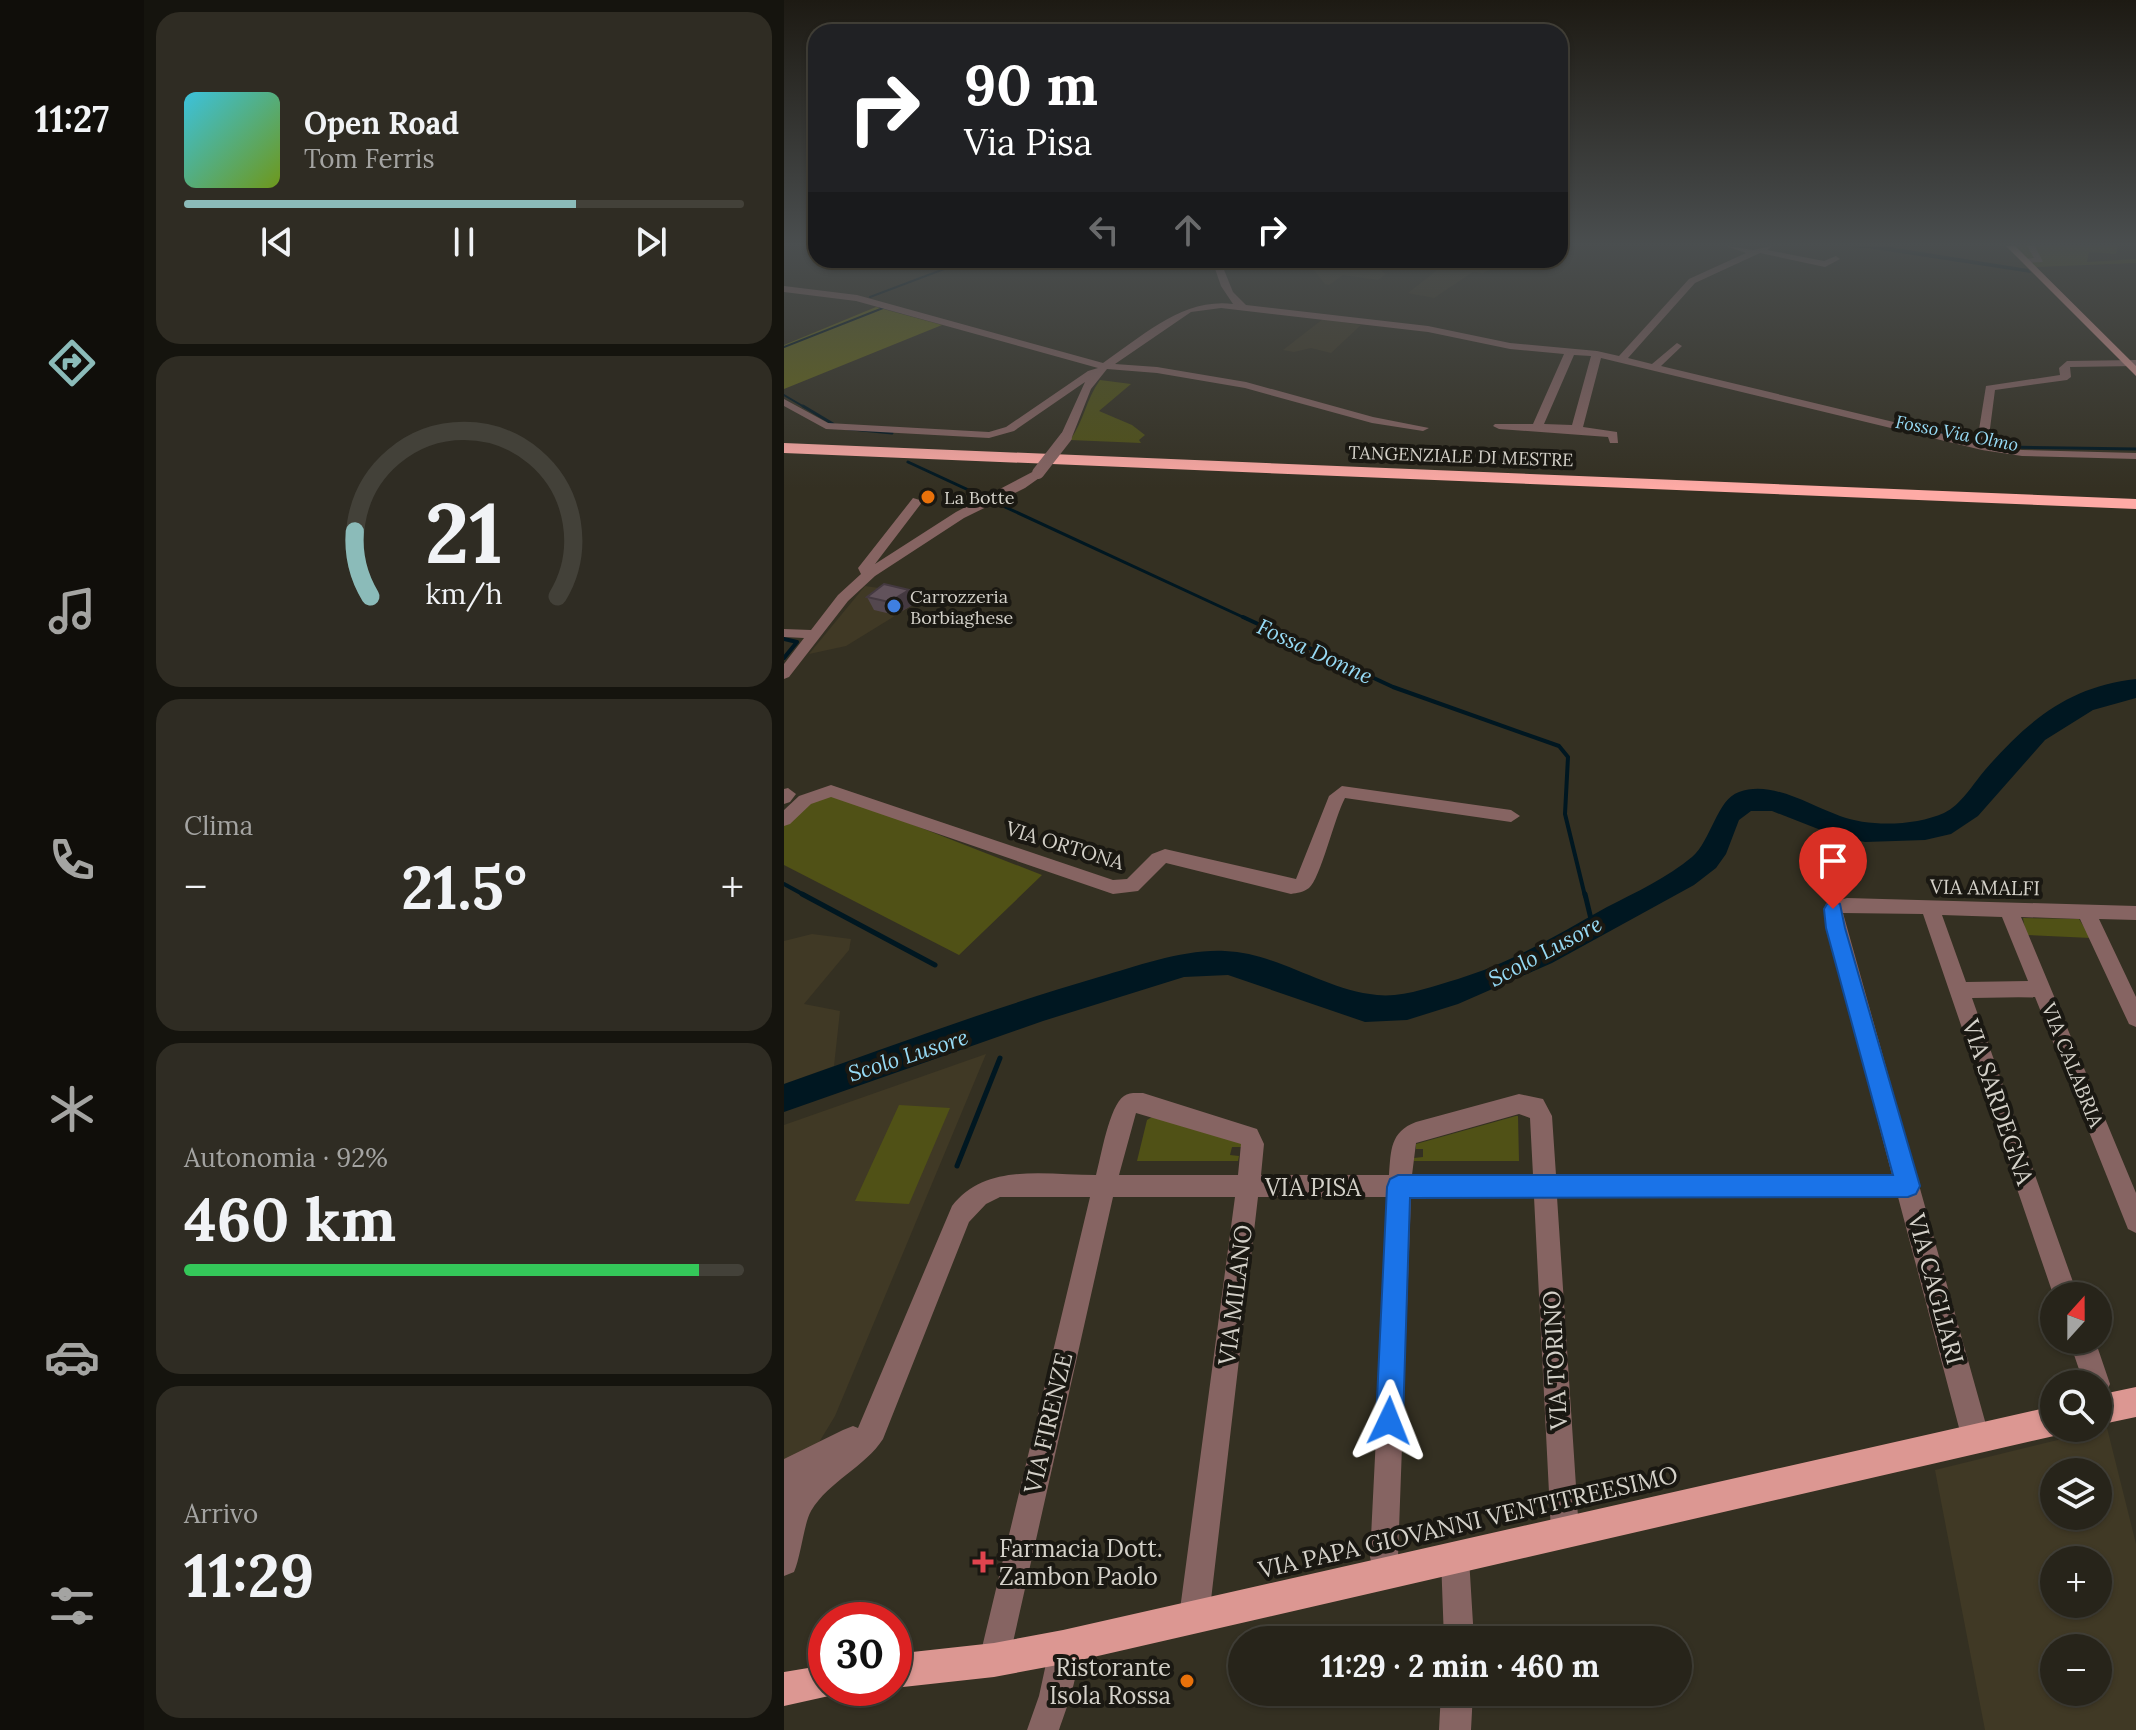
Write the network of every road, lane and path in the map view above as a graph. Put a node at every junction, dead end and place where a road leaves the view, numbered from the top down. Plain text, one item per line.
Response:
1 (956, 327) edge
2 (1164, 327) edge
3 (1410, 327) edge
4 (1651, 327) edge
5 (2094, 327) edge
6 (1677, 346) dead end
7 (1570, 352) junction
8 (1597, 354) junction
9 (1622, 359) junction
10 (2131, 363) edge
11 (1655, 367) junction
12 (1102, 369) junction
13 (2136, 373) edge
14 (784, 402) edge
15 (1499, 426) dead end
16 (1537, 427) junction
17 (1423, 428) dead end
18 (1577, 429) junction
19 (784, 439) edge
20 (1614, 441) dead end
21 (1983, 444) junction
22 (784, 448) edge
23 (2136, 456) edge
24 (2136, 494) edge
25 (2136, 504) edge
26 (913, 506) dead end
27 (870, 573) junction
28 (784, 633) edge
29 (815, 634) junction
30 (784, 674) edge
31 (1511, 816) dead end
32 (784, 820) edge
33 (1930, 908) junction
34 (1833, 909) joint
35 (2009, 910) junction
36 (2086, 912) junction
37 (2136, 913) edge
38 (2041, 989) junction
39 (1959, 990) junction
40 (2136, 1018) edge
41 (1908, 1186) junction
42 (1104, 1187) junction
43 (1249, 1187) junction
44 (1398, 1187) junction
45 (1546, 1187) junction
46 (2136, 1221) edge
47 (2061, 1282) edge
48 (2112, 1399) edge
49 (2136, 1402) edge
50 (2040, 1424) edge
51 (873, 1429) junction
52 (1976, 1439) junction
53 (784, 1477) edge
54 (797, 1506) junction
55 (1565, 1532) junction
56 (1455, 1558) junction
57 (784, 1562) edge
58 (1386, 1573) junction
59 (1194, 1617) junction
60 (1458, 1626) edge
61 (1063, 1647) junction
62 (994, 1660) junction
63 (912, 1669) edge
64 (808, 1685) edge
65 (784, 1689) edge
66 (1456, 1706) edge
67 (1043, 1730) edge
68 (1455, 1730) edge

1 - 12 street
2 - 12 street
3 - 7 street
4 - 9 street
5 - 10 main road
6 - 11 street
7 - 8 street
7 - 16 street
8 - 9 street
8 - 18 street
9 - 11 street
10 - 13 main road
10 - 21 street
11 - 21 street
12 - 14 street
12 - 17 street
12 - 27 street, bridge
15 - 16 street
16 - 18 street
18 - 20 street
19 - 24 highway, TANGENZIALE DI MESTRE
21 - 23 street
22 - 25 highway, TANGENZIALE DI MESTRE
26 - 27 street
27 - 29 street
28 - 29 street
29 - 30 street
31 - 32 street, VIA ORTONA
33 - 34 street, VIA AMALFI
33 - 35 street, VIA AMALFI
33 - 39 street, VIA SARDEGNA
34 - 41 street, VIA CAGLIARI
35 - 36 street, VIA AMALFI
35 - 38 street, VIA CALABRIA
36 - 37 street, VIA AMALFI
36 - 40 street
38 - 39 street
38 - 46 street, VIA CALABRIA
39 - 47 street, VIA SARDEGNA
41 - 45 street, VIA PISA
41 - 52 street, VIA CAGLIARI
42 - 43 street, VIA PISA
42 - 43 street, VIA MILANO
42 - 51 street, VIA PISA
42 - 62 street, VIA FIRENZE
43 - 44 street, VIA PISA
43 - 59 street, VIA MILANO
44 - 45 street, VIA PISA
44 - 45 street, VIA TORINO
44 - 58 street
45 - 55 street, VIA TORINO
48 - 49 main road
50 - 52 main road, VIA PAPA GIOVANNI VENTITREESIMO
51 - 53 street
51 - 54 street, VIA PISA
52 - 55 main road, VIA PAPA GIOVANNI VENTITREESIMO
53 - 54 street
54 - 57 street, VIA PISA
55 - 56 main road, VIA PAPA GIOVANNI VENTITREESIMO
56 - 58 main road, VIA PAPA GIOVANNI VENTITREESIMO
56 - 60 street
58 - 59 main road, VIA PAPA GIOVANNI VENTITREESIMO
59 - 61 main road, VIA PAPA GIOVANNI VENTITREESIMO
61 - 62 main road, VIA PAPA GIOVANNI VENTITREESIMO
61 - 67 street
62 - 63 main road, VIA PAPA GIOVANNI VENTITREESIMO
64 - 65 main road
66 - 68 street

